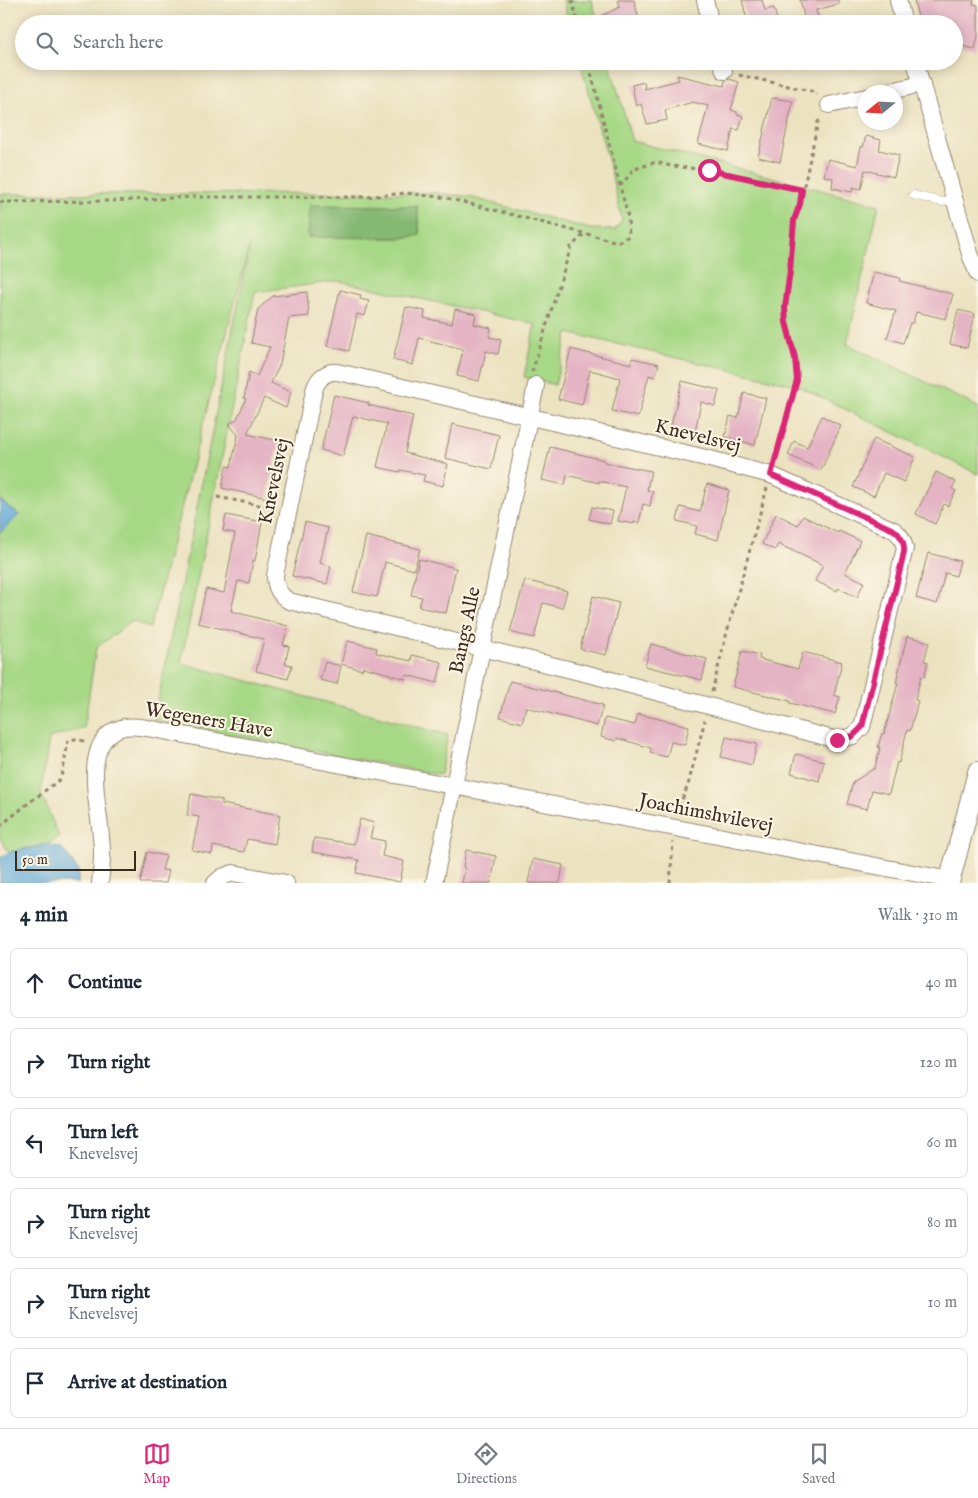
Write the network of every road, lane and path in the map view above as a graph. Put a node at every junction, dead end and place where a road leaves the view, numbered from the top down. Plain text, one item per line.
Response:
1 (572, 0) edge
2 (705, 0) edge
3 (898, 0) edge
4 (576, 15) edge
5 (709, 15) edge
6 (902, 15) edge
7 (590, 70) edge
8 (737, 70) edge
9 (918, 70) edge
10 (922, 84) junction
11 (903, 88) edge
12 (858, 99) edge
13 (829, 105) junction
14 (620, 186) junction
15 (802, 190) junction
16 (913, 195) dead end
17 (954, 199) junction
18 (0, 202) edge
19 (584, 234) junction
20 (978, 274) edge
21 (536, 386) joint
22 (529, 417) junction
23 (771, 475) junction
24 (217, 497) dead end
25 (288, 510) junction
26 (482, 648) junction
27 (708, 706) junction
28 (98, 748) junction
29 (978, 772) edge
30 (454, 786) junction
31 (0, 826) edge
32 (673, 828) junction
33 (949, 882) edge
34 (100, 883) edge
35 (215, 883) edge
36 (286, 883) edge
37 (434, 883) edge
38 (670, 883) edge

1 - 4 path
2 - 5 street
3 - 6 street
7 - 14 path
8 - 13 path
9 - 10 street
10 - 11 street
10 - 17 street
12 - 13 street
13 - 15 path
14 - 15 path
14 - 19 path
15 - 23 path
16 - 17 lane
17 - 20 street
18 - 19 path
19 - 21 path
21 - 22 street, Bangs Alle
22 - 23 street, Knevelsvej
22 - 25 street, Knevelsvej
22 - 26 street, Bangs Alle
23 - 27 path
23 - 27 street, Knevelsvej
24 - 25 path
25 - 26 street, Knevelsvej
26 - 27 street, Knevelsvej
26 - 30 street, Bangs Alle
27 - 32 path
28 - 30 street, Wegeners Have
28 - 31 path
28 - 34 street
29 - 33 street
30 - 32 street, Joachimshvilevej
30 - 37 street, Bangs Alle
32 - 33 street, Joachimshvilevej
32 - 38 path
35 - 36 street

